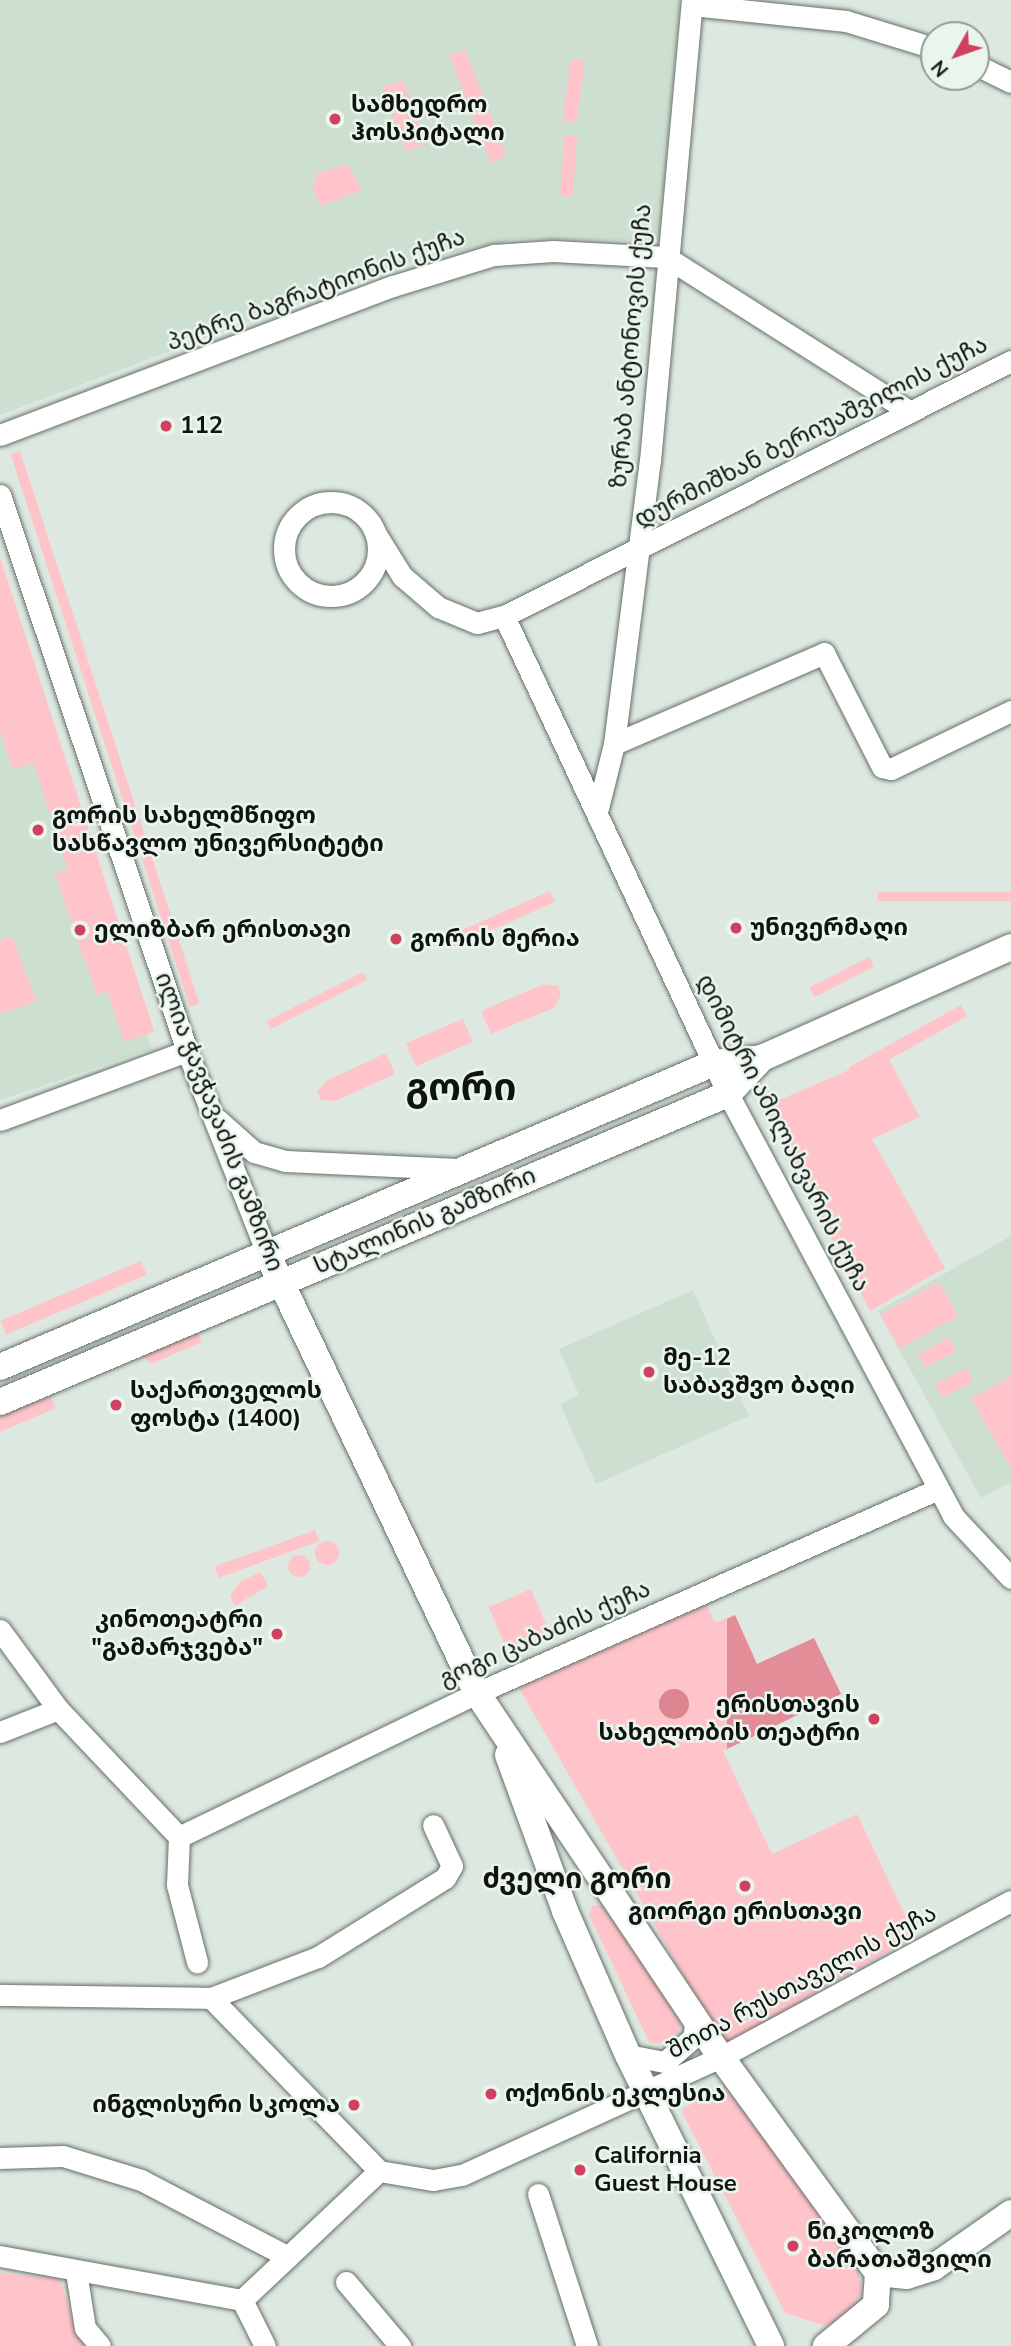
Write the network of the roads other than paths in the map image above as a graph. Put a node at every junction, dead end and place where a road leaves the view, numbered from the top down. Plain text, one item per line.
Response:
1 (692, 2) edge
2 (920, 44) edge
3 (990, 72) edge
4 (1011, 82) edge
5 (666, 257) junction
6 (1011, 361) edge
7 (911, 412) junction
8 (0, 435) edge
9 (0, 495) edge
10 (374, 531) junction
11 (635, 550) junction
12 (370, 576) junction
13 (402, 576) junction
14 (504, 616) junction
15 (1011, 711) edge
16 (614, 744) junction
17 (598, 808) junction
18 (1011, 947) edge
19 (187, 1051) junction
20 (762, 1058) junction
21 (714, 1063) junction
22 (728, 1094) junction
23 (211, 1113) junction
24 (0, 1120) edge
25 (459, 1169) junction
26 (267, 1253) junction
27 (281, 1282) junction
28 (0, 1367) edge
29 (0, 1402) edge
30 (938, 1489) junction
31 (1011, 1578) edge
32 (0, 1630) edge
33 (477, 1693) junction
34 (58, 1709) junction
35 (496, 1724) junction
36 (0, 1732) edge
37 (433, 1825) dead end
38 (179, 1838) junction
39 (1011, 1901) edge
40 (197, 1962) dead end
41 (0, 1995) edge
42 (211, 1998) junction
43 (696, 2019) junction
44 (628, 2055) junction
45 (721, 2057) junction
46 (647, 2092) junction
47 (0, 2158) edge
48 (379, 2171) junction
49 (538, 2194) dead end
50 (1011, 2213) edge
51 (0, 2256) edge
52 (288, 2257) junction
53 (76, 2272) junction
54 (878, 2273) junction
55 (346, 2282) dead end
56 (242, 2300) junction
57 (774, 2343) edge
58 (100, 2346) edge
59 (265, 2346) edge
60 (400, 2346) edge
61 (587, 2346) edge
62 (826, 2346) edge

1 - 2 street
1 - 5 street, ზურაბ ანტონოვის ქუჩა
3 - 4 street
5 - 7 street, პეტრე ბაგრატიონის ქუჩა
5 - 8 street, პეტრე ბაგრატიონის ქუჩა
5 - 11 street, ზურაბ ანტონოვის ქუჩა
6 - 7 street, დურმიშხან ბერიუაშვილის ქუჩა
7 - 11 street, დურმიშხან ბერიუაშვილის ქუჩა
9 - 19 street, ილია ჭავჭავაძის გამზირი
10 - 12 street
10 - 12 street
10 - 13 street
11 - 14 street
11 - 16 street, ზურაბ ანტონოვის ქუჩა
12 - 13 street
13 - 14 street
14 - 17 street, დიმიტრი ამილახვარის ქუჩა
15 - 16 street
16 - 17 street, ზურაბ ანტონოვის ქუჩა
17 - 21 street, დიმიტრი ამილახვარის ქუჩა
18 - 20 main road, სტალინის გამზირი
19 - 23 street, ილია ჭავჭავაძის გამზირი
19 - 24 street
20 - 21 main road, სტალინის გამზირი
20 - 22 main road, სტალინის გამზირი
21 - 22 street, დიმიტრი ამილახვარის ქუჩა
21 - 25 main road, სტალინის გამზირი
22 - 27 main road, სტალინის გამზირი
22 - 30 street, დიმიტრი ამილახვარის ქუჩა
23 - 25 street
23 - 26 street, ილია ჭავჭავაძის გამზირი
25 - 26 main road, სტალინის გამზირი
26 - 27 main road, ილია ჭავჭავაძის გამზირი
26 - 28 main road, სტალინის გამზირი
27 - 29 main road, სტალინის გამზირი
27 - 33 main road, ილია ჭავჭავაძის გამზირი
30 - 31 street, დიმიტრი ამილახვარის ქუჩა
30 - 33 street, გოგი ცაბაძის ქუჩა
32 - 34 street
33 - 35 main road, ილია ჭავჭავაძის გამზირი
33 - 38 street, გოგი ცაბაძის ქუჩა
34 - 36 street
34 - 38 street
35 - 43 main road, ილია ჭავჭავაძის გამზირი
35 - 44 main road, ილია ჭავჭავაძის გამზირი
37 - 42 street
38 - 40 street
39 - 45 street, შოთა რუსთაველის ქუჩა
41 - 42 street
42 - 48 street
43 - 44 street
43 - 45 main road, ილია ჭავჭავაძის გამზირი
44 - 46 main road, ილია ჭავჭავაძის გამზირი
45 - 46 street, შოთა რუსთაველის ქუჩა
45 - 54 main road, ილია ჭავჭავაძის გამზირი
46 - 48 street, შოთა რუსთაველის ქუჩა
46 - 57 main road, ილია ჭავჭავაძის გამზირი
47 - 52 street
48 - 52 street
49 - 61 street
50 - 54 main road
51 - 53 street
52 - 56 street
53 - 56 street
53 - 58 street
54 - 62 main road
55 - 60 street
56 - 59 street

